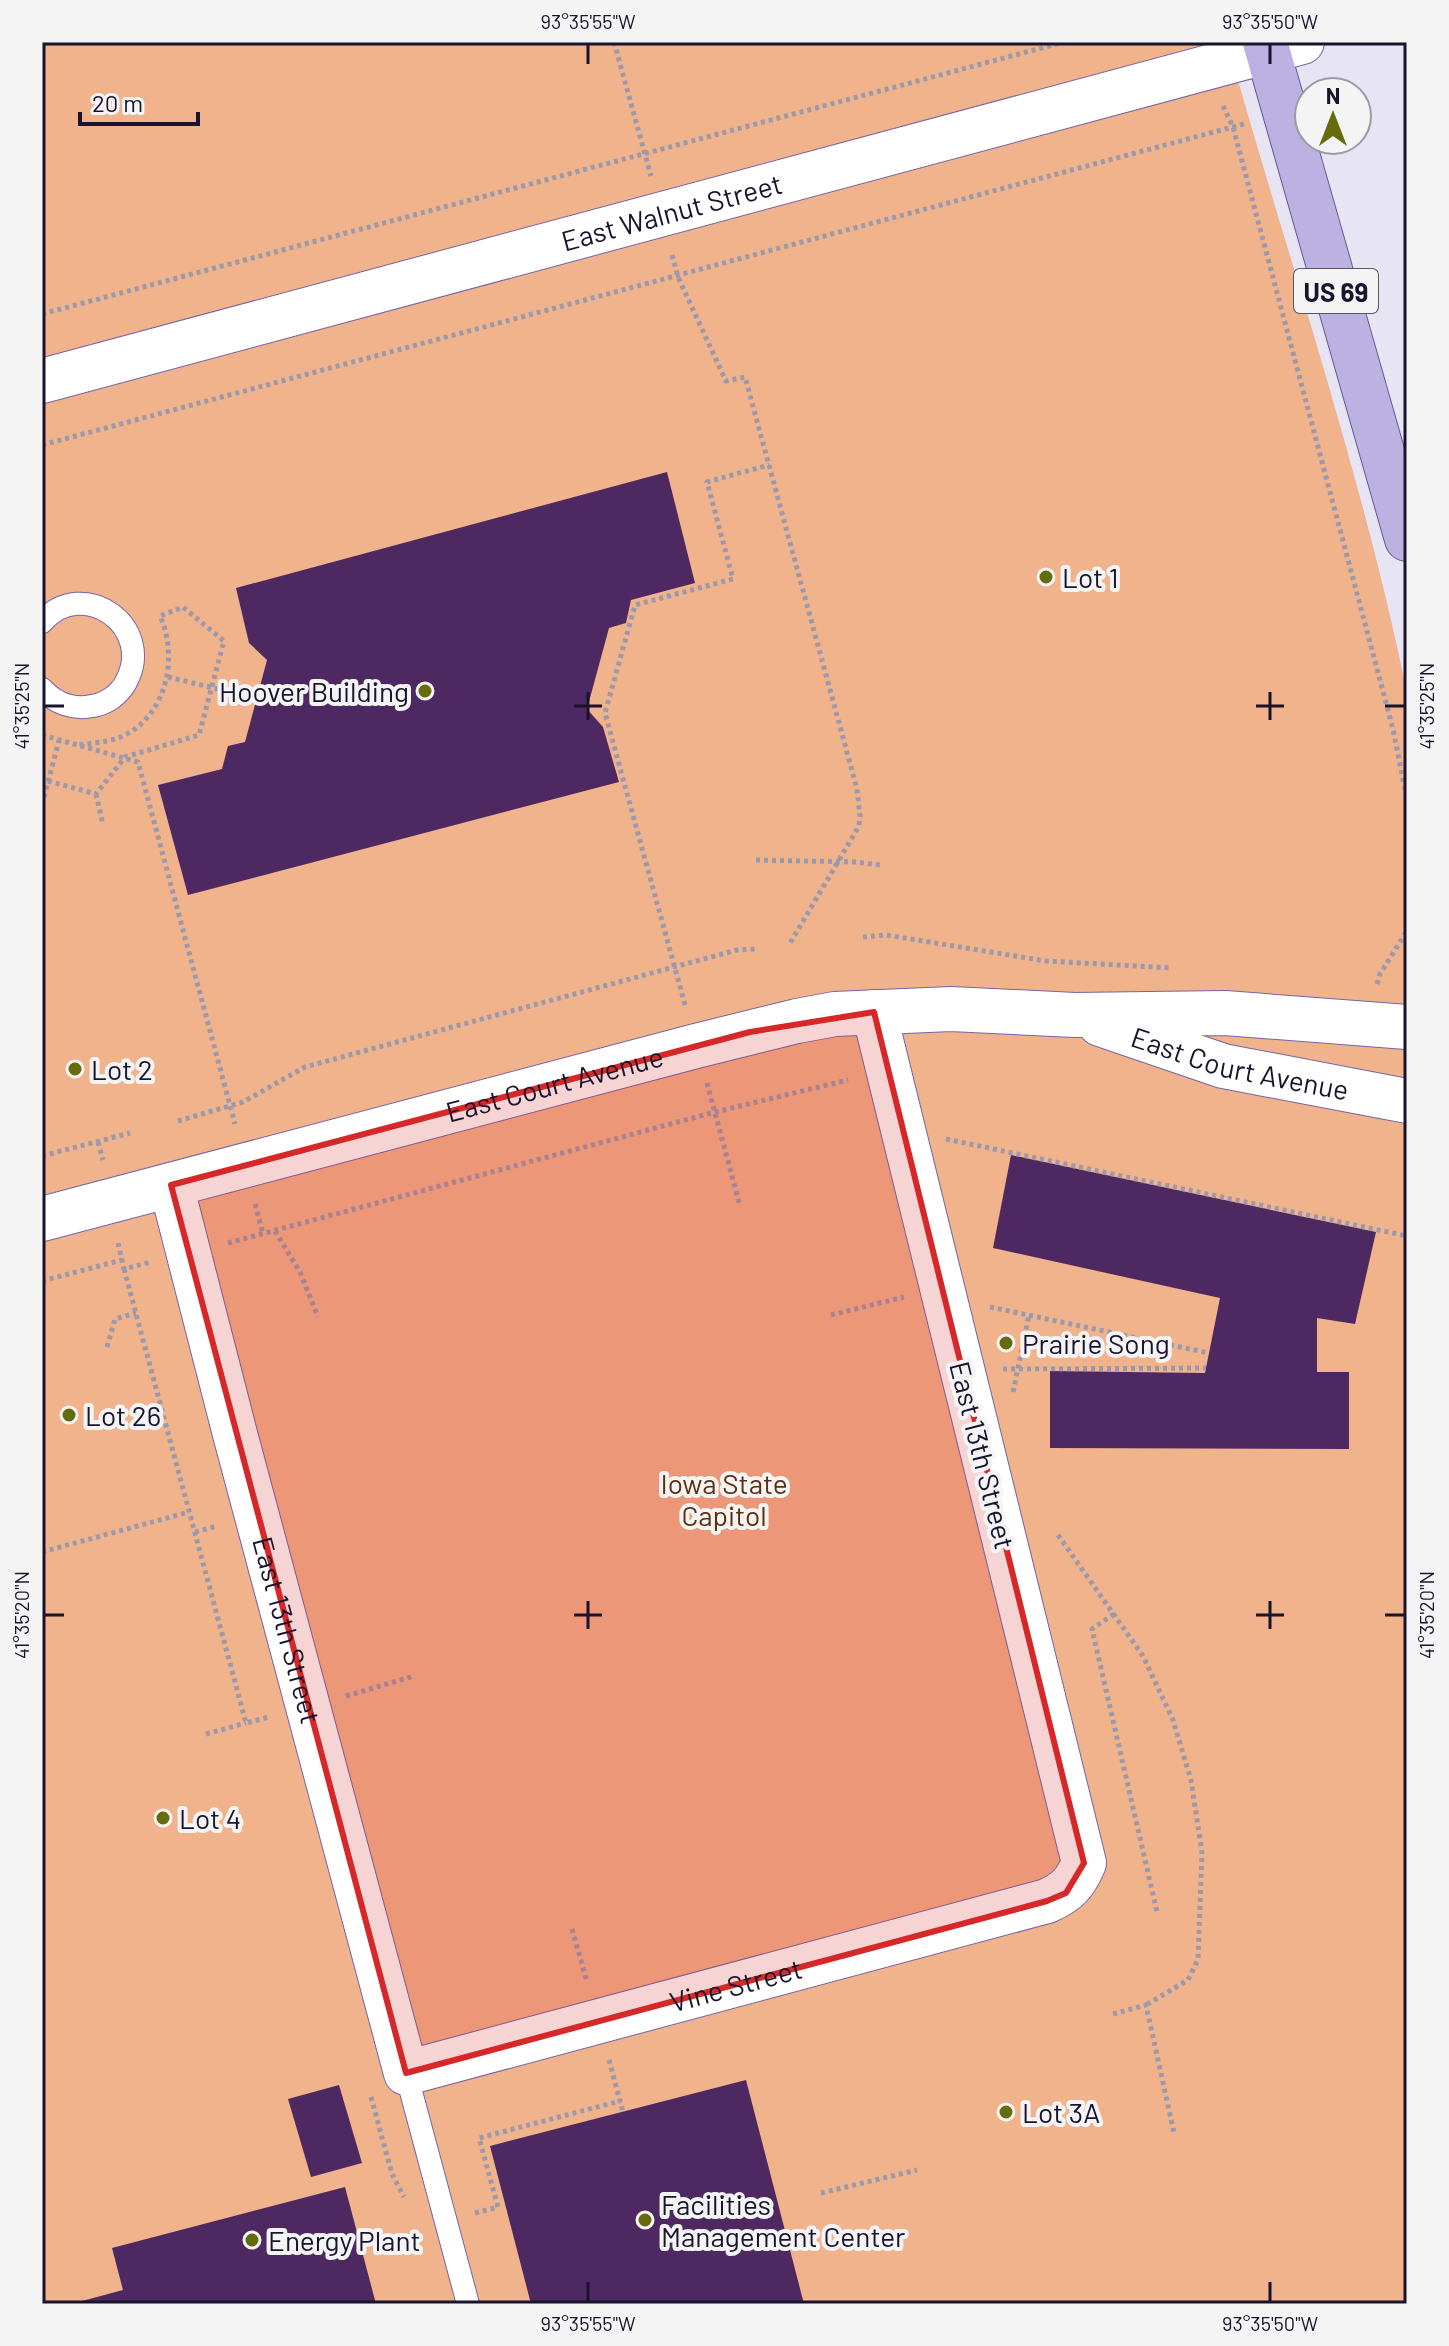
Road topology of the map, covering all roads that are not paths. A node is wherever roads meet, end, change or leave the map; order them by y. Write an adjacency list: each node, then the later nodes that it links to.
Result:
1 (1278, 45): 2 (street, East Walnut Street); 3 (main road, US 69)
2 (42, 381)
3 (1403, 511)
4 (42, 622): 5 (lane)
5 (42, 689)
6 (874, 1012): 7 (street, East Court Avenue); 10 (street, East Court Avenue); 12 (street, East 13th Street)
7 (1075, 1015): 8 (street, East Court Avenue); 9 (street, East Court Avenue)
8 (1407, 1027)
9 (1407, 1101)
10 (171, 1185): 11 (street, East Court Avenue); 13 (street, East 13th Street)
11 (42, 1219)
12 (1066, 1893): 13 (street, Vine Street)
13 (406, 2073): 14 (lane)
14 (468, 2304)

